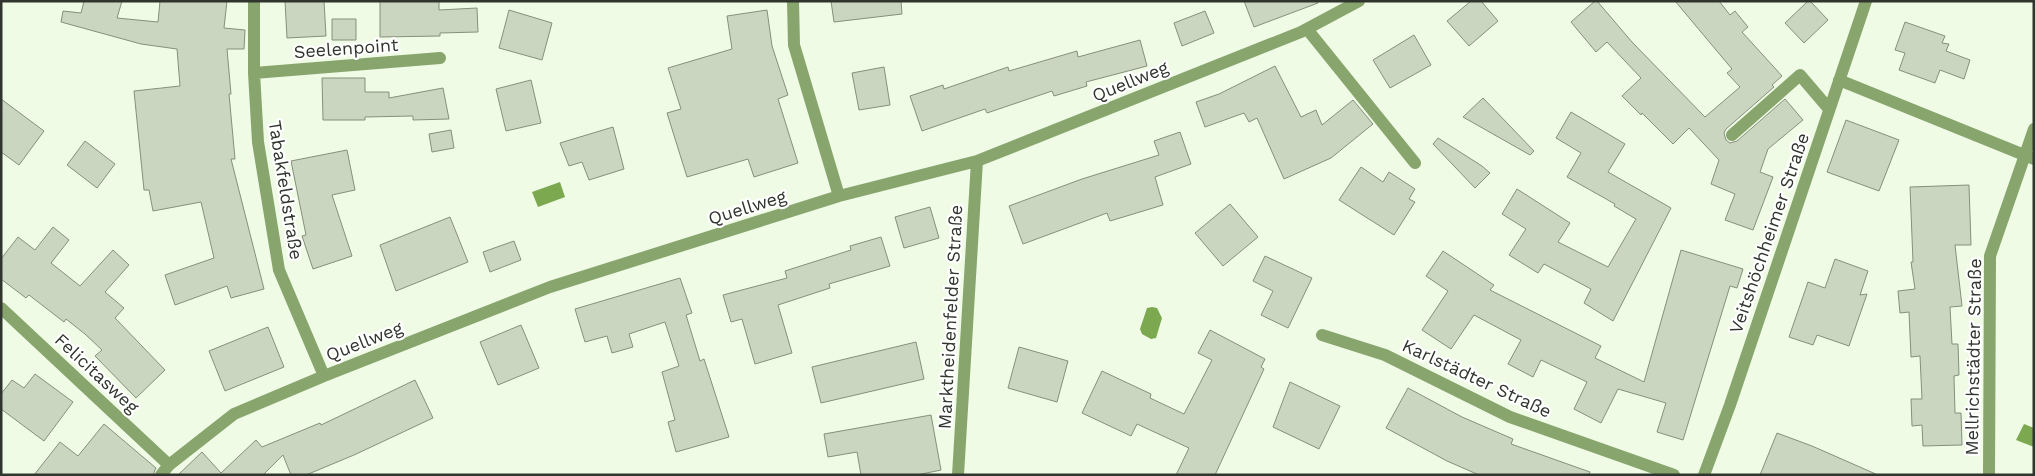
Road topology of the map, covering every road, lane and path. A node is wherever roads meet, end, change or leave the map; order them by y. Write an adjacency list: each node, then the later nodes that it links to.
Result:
1 (254, 1): 7 (street, Tabakfeldstraße)
2 (793, 1): 15 (street)
3 (1359, 1): 5 (street, Quellweg)
4 (1866, 1): 8 (street, Veitshöchheimer Straße)
5 (1307, 29): 13 (street, Quellweg); 14 (street)
6 (440, 58): 7 (street, Seelenpoint)
7 (254, 73): 18 (street, Tabakfeldstraße)
8 (1839, 80): 9 (street, Veitshöchheimer Straße); 12 (street)
9 (1829, 109): 11 (street); 22 (street, Veitshöchheimer Straße)
10 (2034, 129): 12 (street, Mellrichstädter Straße)
11 (1732, 135)
12 (2029, 157): 23 (street, Mellrichstädter Straße)
13 (976, 161): 15 (street, Quellweg); 20 (street, Marktheidenfelder Straße)
14 (1415, 163)
15 (840, 196): 18 (street, Quellweg)
16 (1, 308): 19 (street, Felicitasweg)
17 (1322, 335): 21 (street, Karlstädter Straße)
18 (324, 376): 19 (street, Quellweg)
19 (165, 470)
20 (958, 475)
21 (1674, 475)
22 (1704, 475)
23 (1989, 475)

